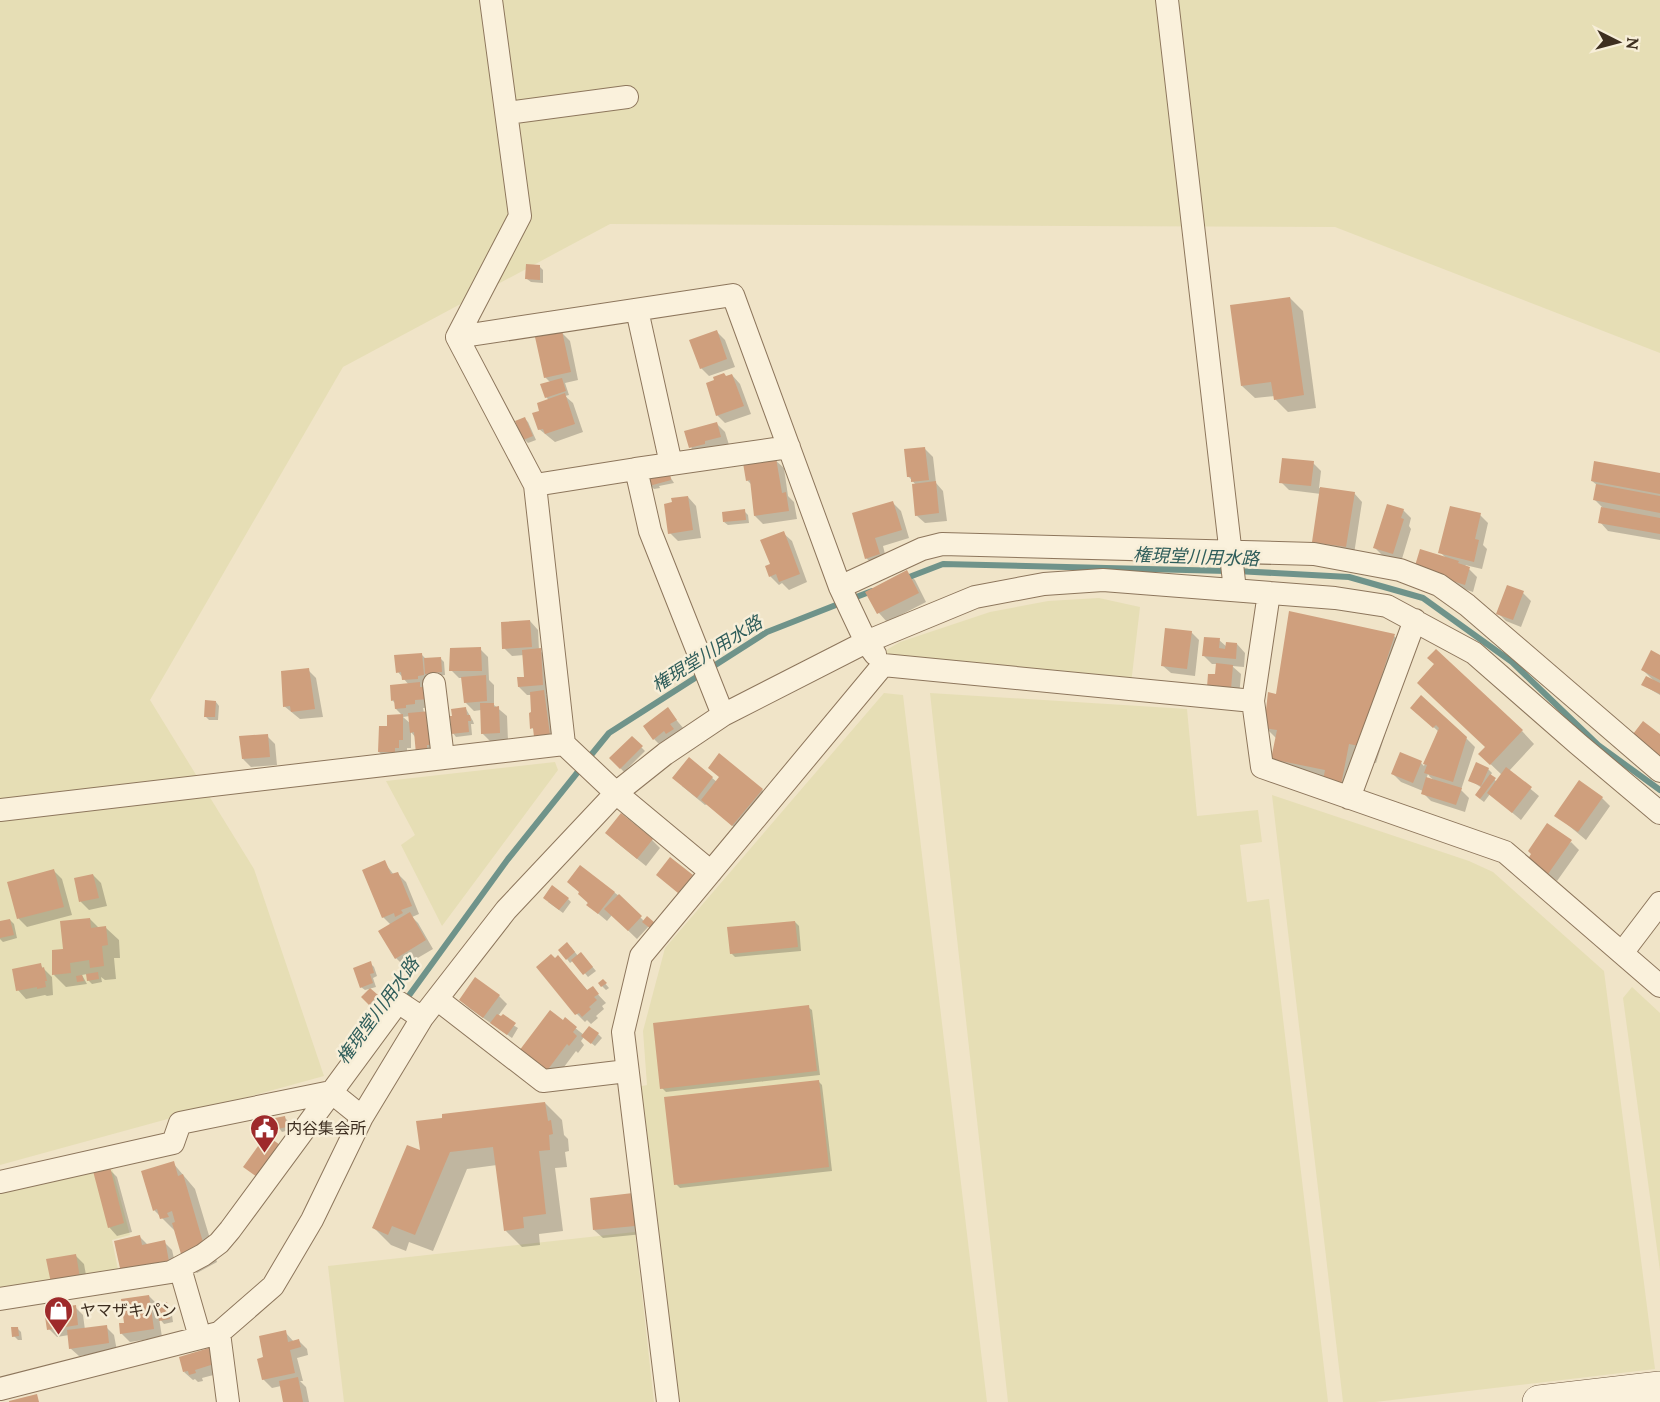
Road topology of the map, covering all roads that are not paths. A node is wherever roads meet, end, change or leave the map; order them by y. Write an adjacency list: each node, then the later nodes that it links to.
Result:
1 (491, 0): 4 (street)
2 (1167, 0): 11 (street)
3 (627, 97): 4 (street)
4 (507, 113): 6 (street)
5 (637, 310): 6 (street); 7 (street); 8 (street)
6 (457, 337): 10 (street)
7 (789, 447): 8 (street); 13 (street)
8 (672, 464): 9 (street)
9 (636, 469): 10 (street); 22 (street)
10 (535, 485): 23 (street)
11 (1231, 552): 12 (street); 13 (street); 14 (street)
12 (1400, 570): 16 (street); 25 (street)
13 (840, 587): 18 (street)
14 (1235, 590): 15 (street); 18 (street)
15 (1269, 593): 16 (street); 21 (street)
16 (1387, 606): 17 (street)
17 (1415, 620): 27 (street); 29 (street)
18 (866, 642): 19 (street); 22 (street)
19 (883, 666): 21 (street); 30 (street)
20 (434, 684): 24 (street)
21 (1253, 701): 27 (street)
22 (723, 715): 26 (street)
23 (564, 744): 24 (street); 26 (street)
24 (443, 758): 28 (street)
25 (1660, 771)
26 (616, 793): 30 (street); 34 (street)
27 (1349, 798): 32 (street)
28 (0, 810)
29 (1660, 813)
30 (711, 872): 36 (street)
31 (1660, 903): 32 (street)
32 (1622, 953): 33 (street)
33 (1660, 986)
34 (437, 999): 35 (street); 36 (street)
35 (422, 1018): 37 (street); 38 (street)
36 (627, 1071): 46 (street)
37 (331, 1092): 38 (street); 39 (street); 40 (street)
38 (362, 1117): 42 (street)
39 (0, 1182)
40 (180, 1268): 41 (street); 42 (street)
41 (0, 1299)
42 (210, 1335): 44 (street); 45 (street)
43 (1660, 1388): 47 (main road)
44 (0, 1389)
45 (228, 1402)
46 (668, 1402)
47 (1539, 1402)

